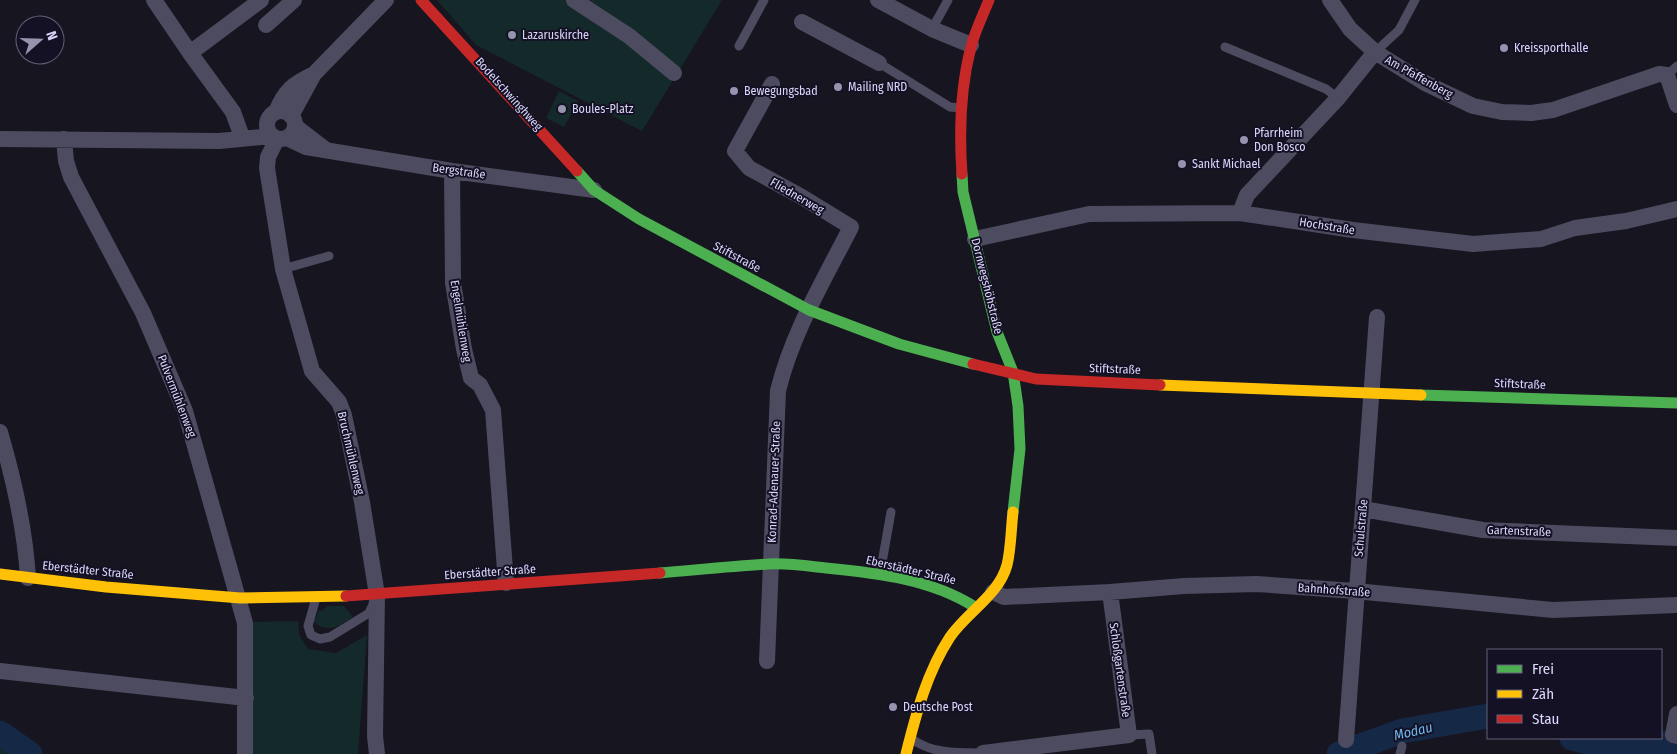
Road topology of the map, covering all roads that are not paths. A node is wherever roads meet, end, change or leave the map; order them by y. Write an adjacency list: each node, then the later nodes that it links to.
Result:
1 (154, 0): 20 (street)
2 (261, 0): 20 (street)
3 (294, 0): 14 (street)
4 (386, 0): 28 (street, Bruchmühlenweg)
5 (421, 0): 33 (street, Bodelschwinghweg)
6 (574, 0): 23 (street)
7 (764, 0): 17 (lane)
8 (878, 0): 15 (street)
9 (948, 0): 15 (lane)
10 (989, 0): 16 (street, Dornwegshöhstraße)
11 (1330, 0): 19 (street)
12 (1415, 0): 19 (lane)
13 (802, 22): 21 (street)
14 (266, 25)
15 (932, 29): 16 (street)
16 (971, 45): 27 (street, Dornwegshöhstraße)
17 (739, 46)
18 (1225, 47): 25 (lane)
19 (1375, 52): 22 (street, Am Pfaffenberg); 25 (street, Am Pfaffenberg)
20 (190, 53): 29 (street)
21 (880, 63): 27 (lane)
22 (1672, 71): 26 (street)
23 (674, 73)
24 (772, 84): 39 (street, Fliednerweg)
25 (1338, 98): 35 (street, Am Pfaffenberg)
26 (1677, 105)
27 (961, 108): 36 (street, Dornwegshöhstraße)
28 (281, 128): 29 (street); 32 (street, Bergstraße); 38 (street, Bruchmühlenweg)
29 (242, 137): 31 (street)
30 (0, 139): 31 (street)
31 (64, 139): 58 (street, Pulvermühlenweg)
32 (452, 171): 33 (street, Bergstraße); 52 (street, Engelmühlenweg)
33 (594, 190): 39 (street, Stiftstraße)
34 (1677, 209): 35 (street, Hochstraße)
35 (1240, 213): 36 (street, Hochstraße)
36 (975, 239): 41 (street, Dornwegshöhstraße)
37 (329, 256): 38 (lane)
38 (283, 269): 56 (street, Bruchmühlenweg)
39 (809, 310): 41 (street, Stiftstraße); 48 (street, Konrad-Adenauer-Straße)
40 (1377, 316): 42 (street, Schulstraße)
41 (1013, 372): 42 (street, Stiftstraße); 54 (street, Dornwegshöhstraße)
42 (1371, 394): 43 (street, Stiftstraße); 45 (street, Schulstraße)
43 (1677, 403)
44 (0, 432): 51 (street)
45 (1362, 509): 47 (street, Gartenstraße); 53 (street, Schulstraße)
46 (891, 512): 50 (lane)
47 (1677, 538)
48 (771, 564): 50 (street, Eberstädter Straße); 52 (street, Eberstädter Straße); 61 (street, Konrad-Adenauer-Straße)
49 (0, 574): 51 (street, Eberstädter Straße)
50 (880, 574): 60 (street, Eberstädter Straße)
51 (28, 578): 58 (street, Eberstädter Straße)
52 (506, 583): 56 (street, Eberstädter Straße)
53 (1355, 591): 55 (street, Bahnhofstraße); 59 (street, Bahnhofstraße); 68 (street, Schulstraße)
54 (993, 592): 55 (street, Bahnhofstraße); 60 (street, Dornwegshöhstraße)
55 (1110, 592): 65 (street, Schloßgartenstraße)
56 (377, 595): 57 (street, Eberstädter Straße); 57 (lane); 71 (street, Bruchmühlenweg)
57 (317, 596): 58 (street, Eberstädter Straße)
58 (240, 598): 63 (street, Pulvermühlenweg)
59 (1677, 606)
60 (975, 607): 67 (street, Dornwegshöhstraße)
61 (767, 661)
62 (0, 671): 63 (street)
63 (246, 698): 70 (street, Pulvermühlenweg)
64 (1677, 714): 66 (street)
65 (1129, 735): 69 (street, Schloßgartenstraße); 73 (lane)
66 (1677, 736)
67 (910, 738): 69 (lane, Schloßgartenstraße); 72 (street, Dornwegshöhstraße)
68 (1346, 740)
69 (983, 753)
70 (245, 754)
71 (377, 754)
72 (906, 754)
73 (1152, 754)

